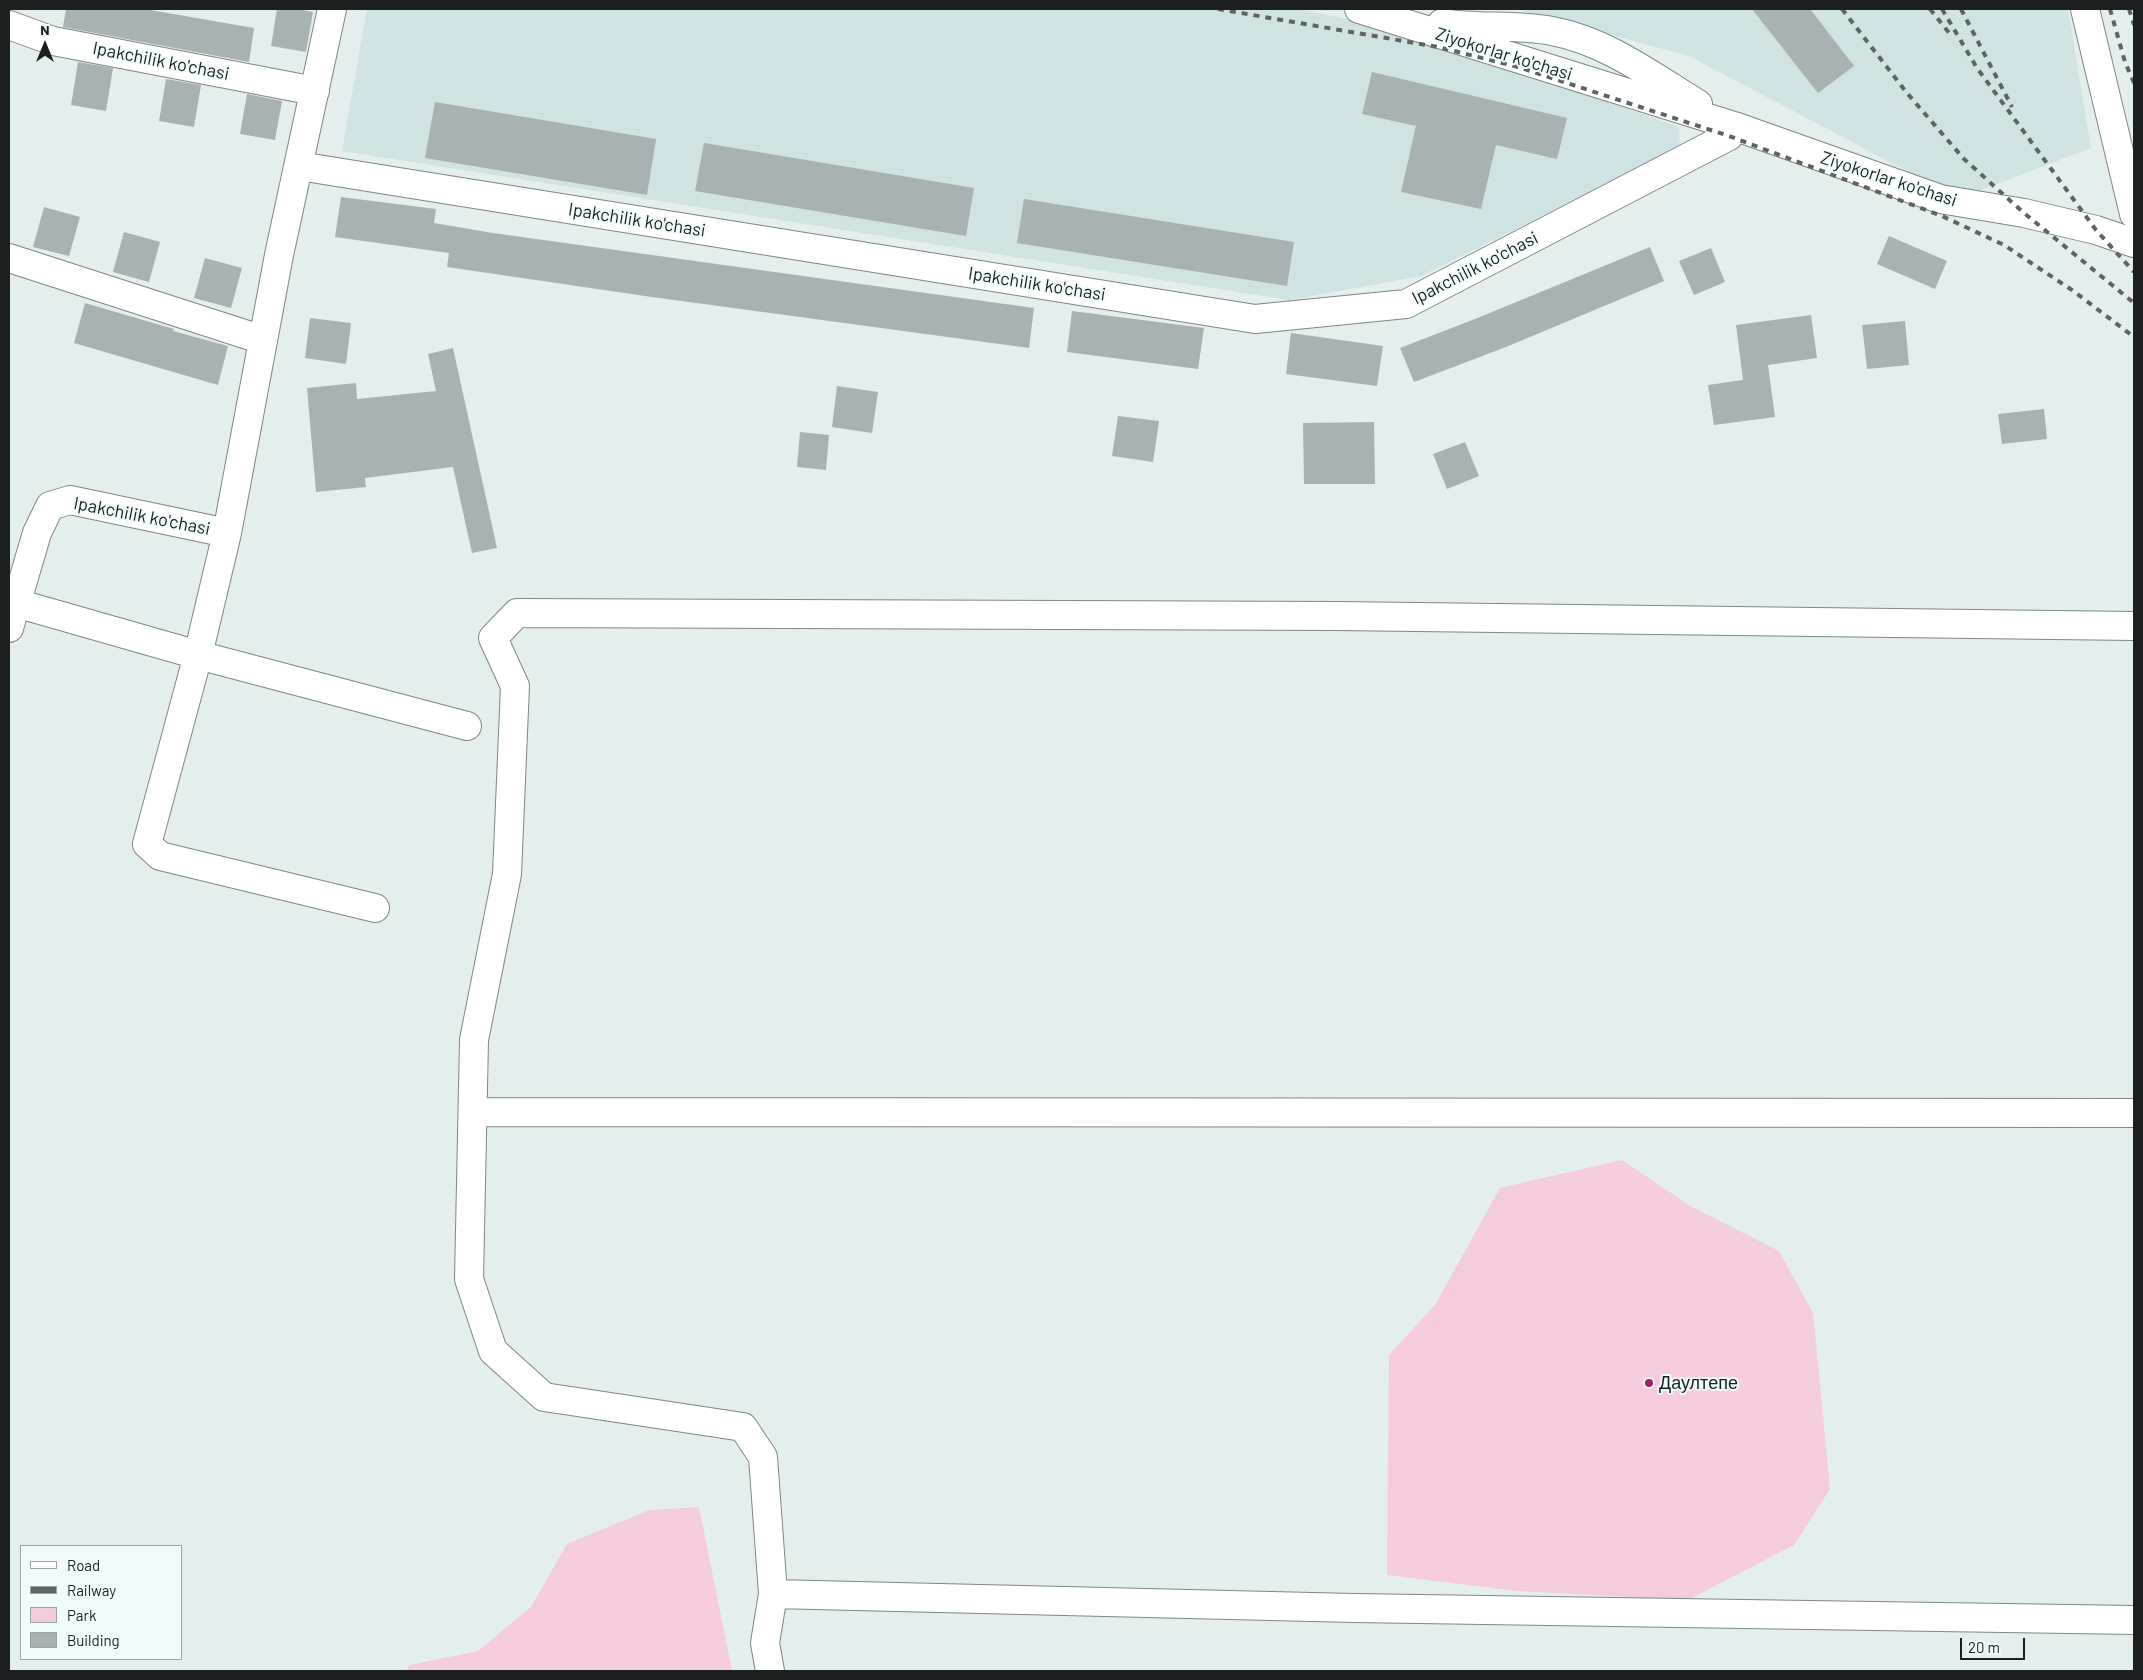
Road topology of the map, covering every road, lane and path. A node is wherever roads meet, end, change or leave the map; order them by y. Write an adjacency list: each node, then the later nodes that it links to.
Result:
1 (332, 9): 4 (street, Ipakchilik ko'chasi)
2 (2085, 9): 7 (street)
3 (9, 25): 4 (street, Ipakchilik ko'chasi)
4 (314, 91): 6 (street, Ipakchilik ko'chasi)
5 (1734, 126): 5 (street, Ziyokorlar ko'chasi); 6 (street, Ipakchilik ko'chasi); 8 (street, Ziyokorlar ko'chasi)
6 (298, 166): 10 (street, Ipakchilik ko'chasi)
7 (2134, 214)
8 (2134, 243)
9 (9, 258): 10 (street)
10 (263, 340): 11 (street, Ipakchilik ko'chasi)
11 (227, 532): 12 (street, Ipakchilik ko'chasi); 14 (street)
12 (12, 616): 14 (street)
13 (2134, 626): 17 (street)
14 (198, 655): 15 (street); 16 (street)
15 (466, 726)
16 (375, 908)
17 (472, 1112): 18 (street); 19 (street)
18 (2134, 1113)
19 (773, 1594): 20 (street); 21 (street)
20 (2134, 1620)
21 (770, 1671)

